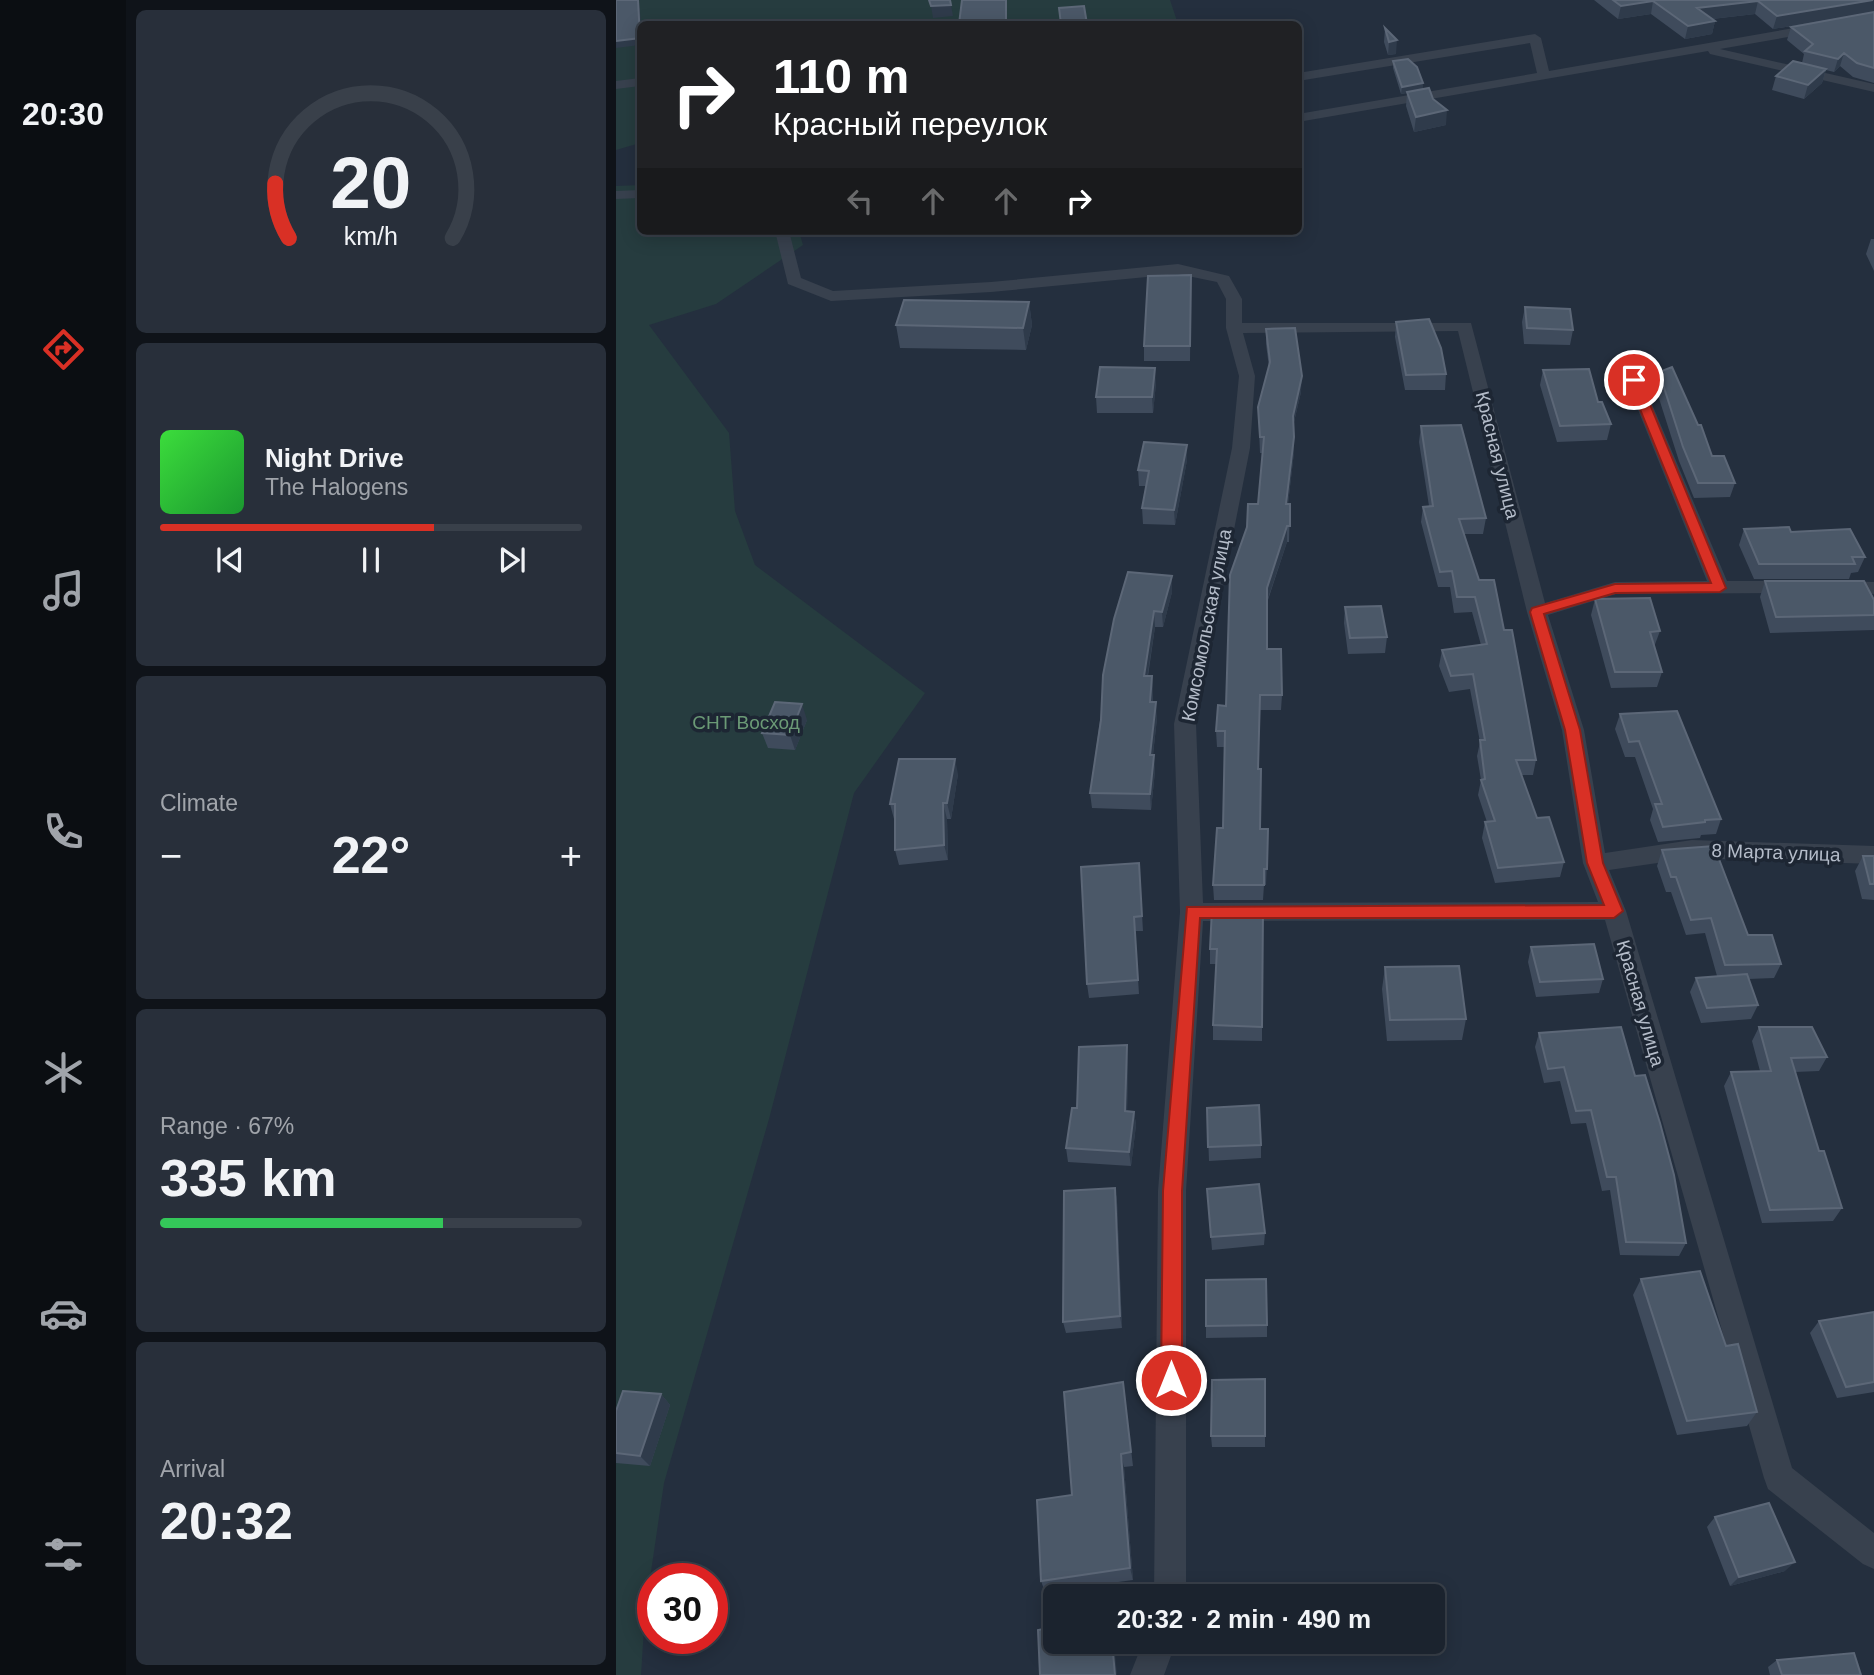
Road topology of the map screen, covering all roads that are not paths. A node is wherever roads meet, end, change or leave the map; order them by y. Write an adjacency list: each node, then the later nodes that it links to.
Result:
1 (1874, 18): 2 (street)
2 (1704, 48): 4 (street); 7 (street)
3 (1302, 76): 4 (street)
4 (1544, 76): 8 (street)
5 (637, 82): 6 (street)
6 (616, 85)
7 (1874, 88)
8 (1302, 117)
9 (637, 194): 10 (street)
10 (616, 195)
11 (784, 235): 12 (street, Комсомольская улица)
12 (1234, 328): 16 (street, Красная улица); 20 (street, Комсомольская улица)
13 (1634, 380): 14 (street)
14 (1720, 588): 15 (street); 16 (street)
15 (1874, 588)
16 (1537, 612): 18 (street, Красная улица)
17 (1874, 855): 18 (street, 8 Марта улица)
18 (1595, 863): 19 (street, Красная улица)
19 (1614, 911): 20 (street); 21 (street, Красная улица)
20 (1192, 912): 22 (street, Комсомольская улица)
21 (1874, 1553)
22 (1170, 1584)
23 (1155, 1654): 24 (street)
24 (1147, 1675)

